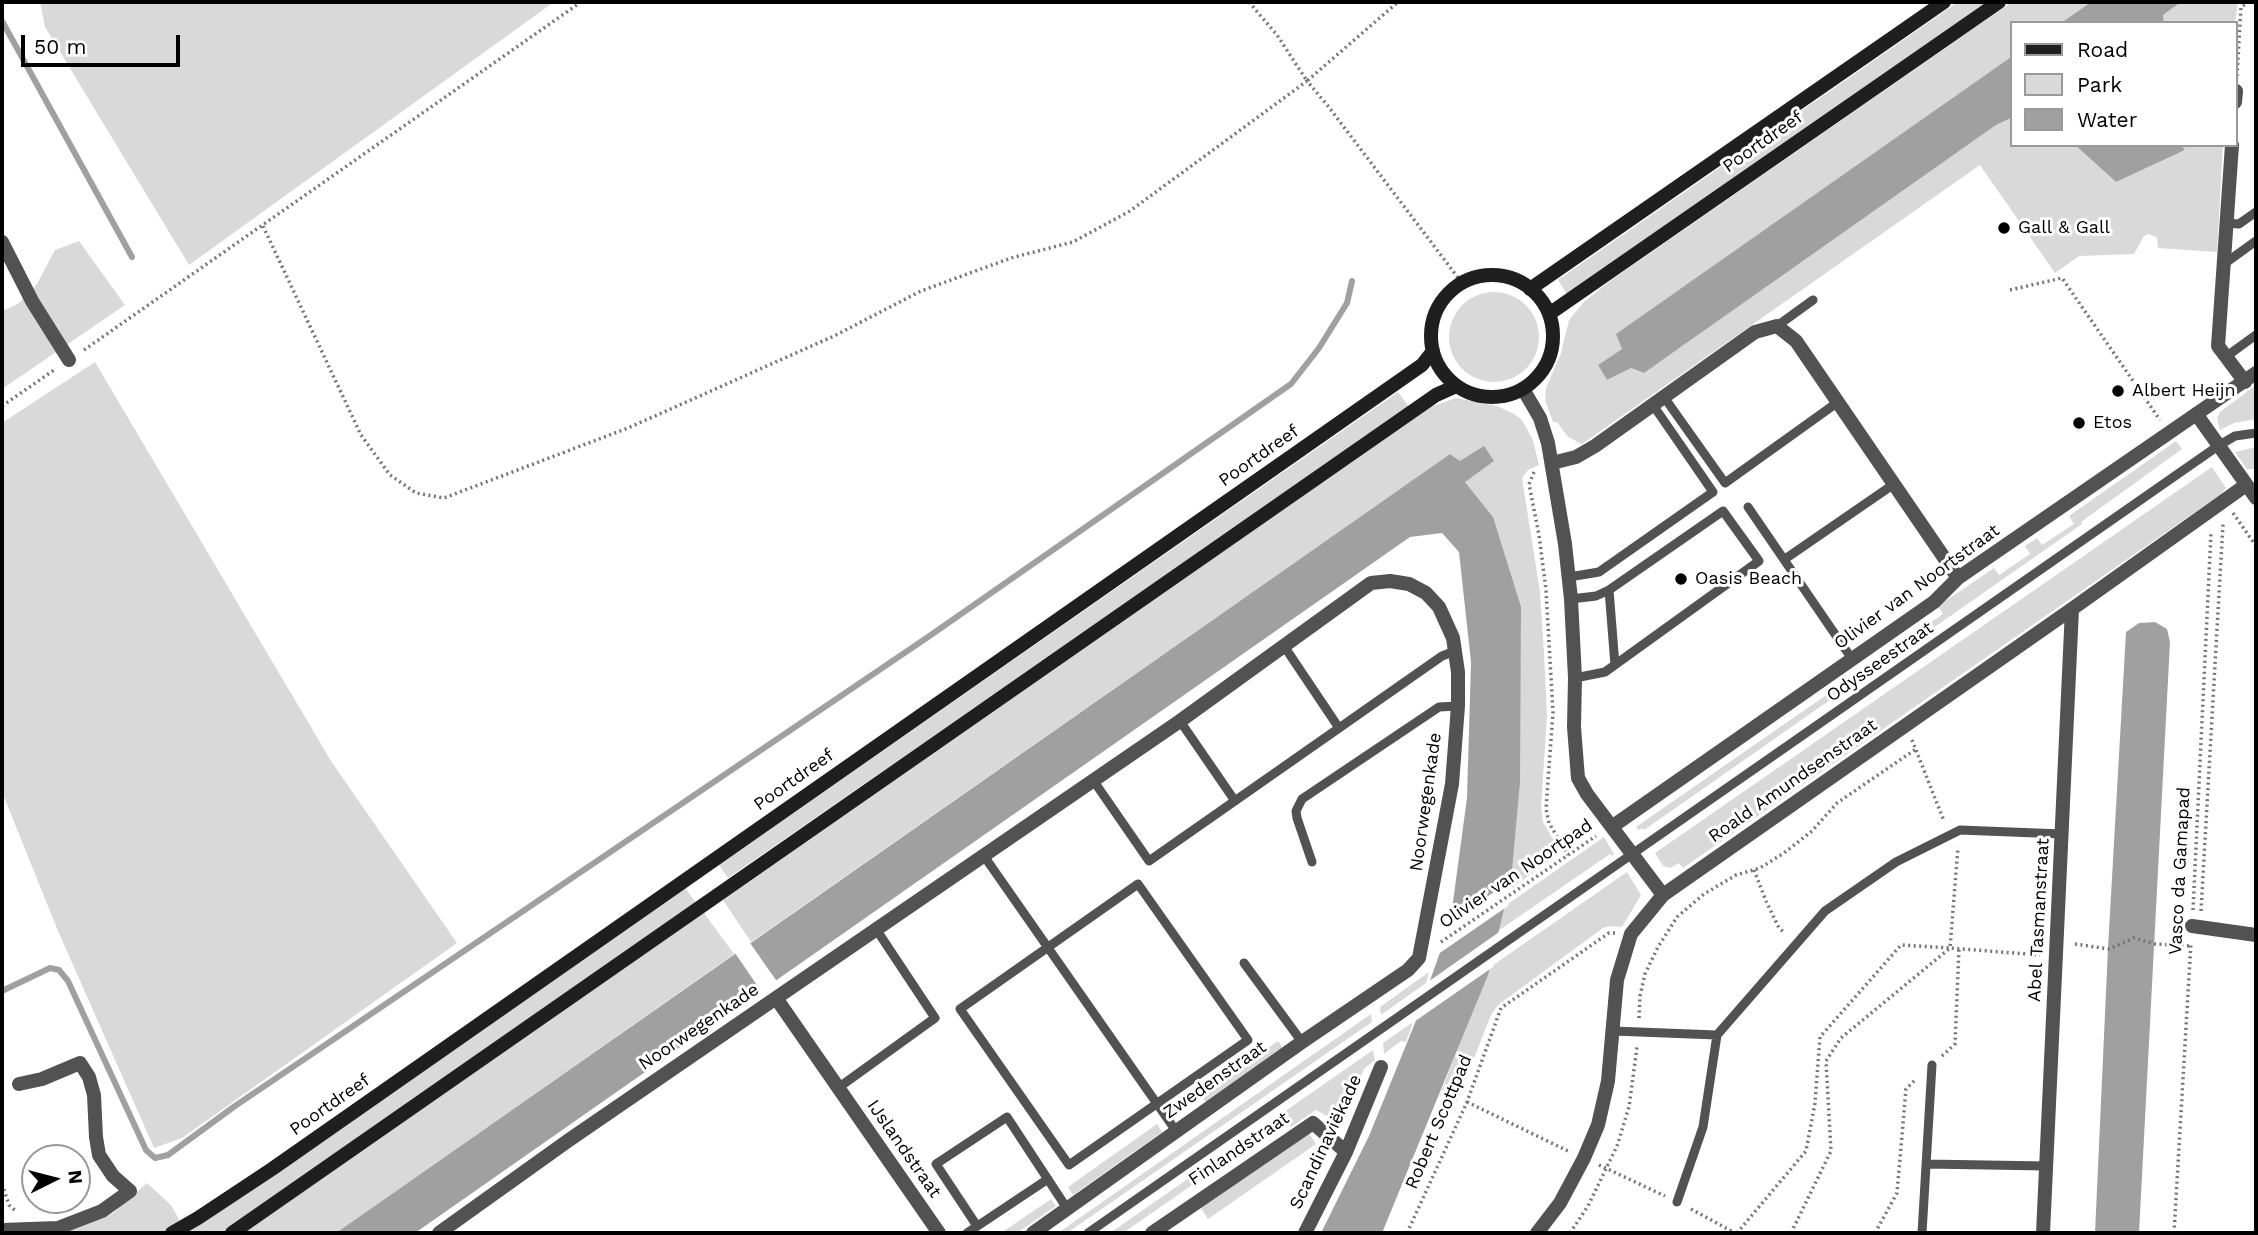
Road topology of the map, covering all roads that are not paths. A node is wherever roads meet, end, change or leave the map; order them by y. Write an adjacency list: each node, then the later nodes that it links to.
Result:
1 (1944, 2): 9 (main road, Poortdreef)
2 (1999, 2): 11 (main road, Poortdreef)
3 (2232, 147): 5 (street, Olivier van Noortstraat)
4 (2256, 212): 5 (lane)
5 (2225, 223): 8 (street, Olivier van Noortstraat)
6 (2256, 241): 8 (lane)
7 (2, 242): 16 (street)
8 (2224, 264): 15 (street, Olivier van Noortstraat)
9 (1530, 289): 11 (main road); 14 (main road)
10 (1813, 300): 12 (lane)
11 (1549, 314): 19 (main road)
12 (1777, 326): 20 (street); 21 (street)
13 (2256, 335): 15 (lane)
14 (1433, 351): 18 (main road); 76 (main road, Poortdreef)
15 (2227, 356): 17 (street, Olivier van Noortstraat)
16 (69, 360)
17 (2250, 377): 22 (street, Olivier van Noortstraat)
18 (1456, 386): 19 (main road); 77 (main road)
19 (1523, 389): 25 (street)
20 (1658, 401): 21 (lane); 25 (street); 31 (lane)
21 (1838, 402): 26 (street)
22 (2197, 415): 24 (street); 32 (street, Olivier van Noortstraat)
23 (2256, 433): 24 (lane, Odysseestraat)
24 (2218, 446): 27 (street); 48 (lane, Odysseestraat)
25 (1552, 463): 31 (street)
26 (1894, 484): 30 (lane); 32 (street)
27 (2246, 485): 28 (street); 35 (street, Roald Amundsenstraat)
28 (2256, 498)
29 (1748, 507): 30 (lane)
30 (1785, 559): 38 (lane)
31 (1569, 578): 34 (street)
32 (1958, 578): 38 (street, Olivier van Noortstraat)
33 (1609, 590): 34 (lane); 39 (lane); 39 (lane)
34 (1571, 599): 40 (street)
35 (2072, 609): 47 (street, Abel Tasmanstraat); 51 (street, Roald Amundsenstraat)
36 (1284, 646): 37 (street, Noorwegenkade); 42 (street, Noorwegenkade); 43 (lane)
37 (1455, 651): 41 (street, Noorwegenkade); 43 (lane)
38 (1852, 659): 46 (street, Olivier van Noortstraat)
39 (1615, 665): 40 (lane)
40 (1575, 678): 46 (street)
41 (1458, 706): 50 (lane); 56 (street, Noorwegenkade)
42 (1180, 721): 44 (street, Noorwegenkade); 45 (lane)
43 (1339, 728): 45 (lane)
44 (1093, 780): 45 (lane); 49 (street, Noorwegenkade)
45 (1235, 801)
46 (1612, 826): 48 (street)
47 (2062, 834): 60 (lane); 70 (street, Abel Tasmanstraat)
48 (1633, 853): 51 (street); 82 (lane, Odysseestraat)
49 (984, 856): 53 (street, Noorwegenkade); 55 (lane)
50 (1312, 862)
51 (1662, 895): 59 (street, Roald Amundsenstraat)
52 (2196, 927): 54 (street)
53 (876, 929): 58 (street, Noorwegenkade); 65 (lane)
54 (2256, 934)
55 (1048, 947): 66 (lane); 66 (lane); 66 (lane)
56 (1419, 958): 61 (street, Zwedenstraat)
57 (1244, 962): 61 (lane)
58 (776, 999): 65 (street, IJslandstraat); 78 (street, Noorwegenkade)
59 (1613, 1031): 60 (lane); 85 (street, Roald Amundsenstraat)
60 (1717, 1035): 72 (lane)
61 (1302, 1042): 67 (street, Zwedenstraat)
62 (1932, 1065): 69 (lane)
63 (1381, 1068): 68 (street, Scandinaviëkade)
64 (19, 1084): 75 (street)
65 (838, 1088): 79 (street, IJslandstraat)
66 (1157, 1104): 67 (lane)
67 (1176, 1131): 73 (street, Zwedenstraat)
68 (1346, 1152): 83 (street, Finlandstraat); 84 (street, Scandinaviëkade)
69 (1927, 1164): 70 (lane); 86 (lane)
70 (2046, 1166): 87 (street, Abel Tasmanstraat)
71 (1048, 1179): 73 (lane, IJslandstraat); 74 (lane); 74 (lane, IJslandstraat)
72 (1677, 1202)
73 (1068, 1210): 81 (street, Zwedenstraat)
74 (977, 1226): 80 (lane)
75 (2, 1230)
76 (172, 1233)
77 (232, 1233)
78 (439, 1233)
79 (939, 1233)
80 (967, 1233)
81 (1033, 1233)
82 (1088, 1233)
83 (1152, 1233)
84 (1305, 1233)
85 (1537, 1233)
86 (1922, 1233)
87 (2043, 1233)

